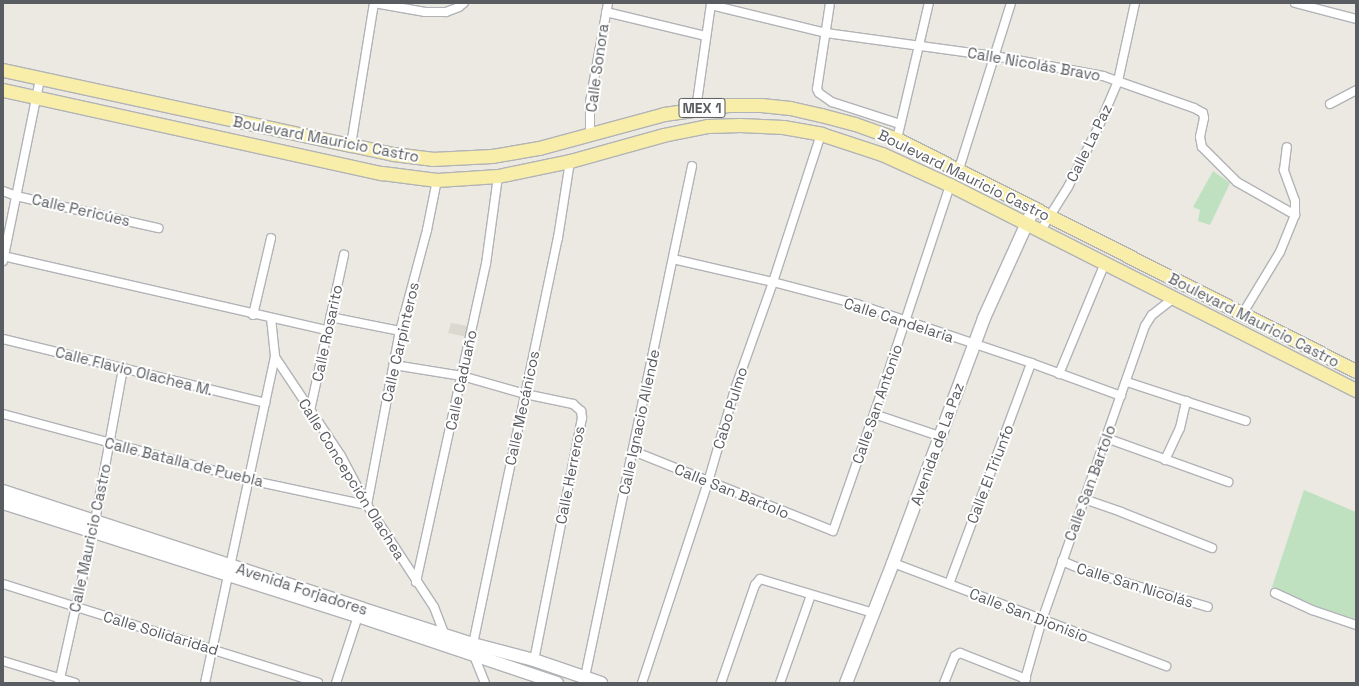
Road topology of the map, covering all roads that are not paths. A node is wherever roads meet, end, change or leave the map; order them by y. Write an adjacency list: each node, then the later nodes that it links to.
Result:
1 (374, 3): 2 (street); 29 (street)
2 (464, 3)
3 (608, 3): 10 (street, Calle Sonora)
4 (830, 3): 12 (street)
5 (929, 3): 14 (street)
6 (1011, 3): 15 (street)
7 (1135, 3): 18 (street, Calle La Paz)
8 (1295, 3): 11 (street)
9 (711, 4): 12 (street, Calle Nicolás Bravo); 13 (street)
10 (606, 12): 13 (street); 25 (street, Calle Sonora)
11 (1356, 20)
12 (826, 33): 14 (street, Calle Nicolás Bravo); 24 (street)
13 (706, 36): 23 (street)
14 (920, 44): 15 (street, Calle Nicolás Bravo); 24 (street)
15 (995, 56): 18 (street, Calle Nicolás Bravo); 34 (street)
16 (3, 70): 17 (main road, Boulevard Mauricio Castro / MEX 1)
17 (40, 79): 21 (street); 27 (main road, Boulevard Mauricio Castro / MEX 1)
18 (1118, 81): 41 (street, Calle La Paz); 42 (street, Calle Nicolás Bravo)
19 (3, 90): 21 (main road, Boulevard Mauricio Castro / MEX 1)
20 (1356, 90): 22 (street)
21 (36, 98): 31 (main road, Boulevard Mauricio Castro / MEX 1); 39 (street)
22 (1330, 104)
23 (696, 109): 25 (main road, Boulevard Mauricio Castro / MEX 1); 28 (main road, Boulevard Mauricio Castro / MEX 1)
24 (900, 124): 28 (street)
25 (590, 134): 29 (main road, Boulevard Mauricio Castro / MEX 1)
26 (821, 134): 32 (main road, Boulevard Mauricio Castro / MEX 1); 37 (main road, Boulevard Mauricio Castro / MEX 1); 51 (street, Cabo Pulmo)
27 (317, 138): 29 (main road, Boulevard Mauricio Castro / MEX 1); 31 (main road)
28 (897, 139): 34 (main road, Boulevard Mauricio Castro / MEX 1)
29 (351, 146)
30 (1287, 147): 42 (street)
31 (279, 150): 36 (main road, Boulevard Mauricio Castro / MEX 1)
32 (570, 161): 35 (main road, Boulevard Mauricio Castro / MEX 1); 71 (street, Calle Mecánicos)
33 (692, 166): 49 (street, Calle Ignacio Allende)
34 (959, 169): 40 (main road, Boulevard Mauricio Castro / MEX 1)
35 (498, 176): 36 (main road, Boulevard Mauricio Castro / MEX 1); 68 (street, Calle Caduaño)
36 (437, 180): 59 (street, Calle Carpinteros)
37 (950, 185): 43 (main road, Boulevard Mauricio Castro / MEX 1); 57 (street, Calle San Antonio)
38 (3, 191): 39 (street, Calle Pericúes)
39 (16, 196): 44 (street, Calle Pericúes); 48 (street)
40 (1034, 208): 41 (main road, Boulevard Mauricio Castro / MEX 1); 43 (main road, Avenida de La Paz)
41 (1049, 215): 45 (street, Calle La Paz); 53 (main road, Boulevard Mauricio Castro / MEX 1)
42 (1295, 215): 53 (street)
43 (1027, 223): 45 (main road, Boulevard Mauricio Castro / MEX 1); 61 (main road, Avenida de La Paz)
44 (158, 228)
45 (1041, 230): 50 (main road, Boulevard Mauricio Castro / MEX 1)
46 (271, 238): 54 (street)
47 (344, 255): 55 (street, Calle Rosarito)
48 (3, 258): 54 (street)
49 (673, 259): 51 (street, Calle Candelaria); 82 (street, Calle Ignacio Allende)
50 (1105, 263): 52 (main road, Boulevard Mauricio Castro / MEX 1); 67 (street)
51 (773, 282): 57 (street, Calle Candelaria); 85 (street, Cabo Pulmo)
52 (1174, 298): 69 (street, Calle San Bartolo); 70 (main road, Boulevard Mauricio Castro / MEX 1)
53 (1243, 313): 66 (main road, Boulevard Mauricio Castro / MEX 1)
54 (253, 315): 56 (street)
55 (330, 317): 58 (street, Calle Rosarito); 59 (street)
56 (271, 318): 58 (street); 62 (street, Calle Concepción Olachea)
57 (906, 320): 61 (street, Calle Candelaria); 77 (street, Calle San Antonio)
58 (327, 330): 75 (street, Calle Rosarito)
59 (400, 331): 64 (street, Calle Carpinteros)
60 (3, 339): 65 (street, Calle Flavio Olachea M.)
61 (973, 344): 63 (street, Calle Candelaria); 79 (main road, Avenida de La Paz)
62 (275, 357): 74 (street); 75 (street, Calle Concepción Olachea)
63 (1031, 363): 67 (street, Calle Candelaria); 99 (street, Calle El Triunfo)
64 (394, 364): 68 (street, Calle Herreros); 90 (street, Calle Carpinteros)
65 (123, 368): 74 (street, Calle Flavio Olachea M.); 81 (street, Calle Mauricio Castro)
66 (1356, 371)
67 (1059, 374): 72 (street, Calle Candelaria)
68 (462, 376): 71 (street, Calle Herreros); 97 (street, Calle Caduaño)
69 (1127, 382): 72 (street, Calle San Bartolo); 73 (street)
70 (1356, 390)
71 (525, 394): 110 (street, Calle Mecánicos); 111 (street, Calle Herreros)
72 (1121, 396): 80 (street, Calle San Bartolo)
73 (1186, 401): 78 (street); 83 (street)
74 (265, 403): 84 (street)
75 (310, 411): 90 (street, Calle Concepción Olachea)
76 (3, 414): 81 (street, Calle Batalla de Puebla)
77 (874, 414): 79 (street); 92 (street, Calle San Antonio)
78 (1246, 420)
79 (939, 436): 95 (main road, Avenida de La Paz)
80 (1106, 438): 83 (street); 88 (street, Calle San Bartolo)
81 (110, 443): 84 (street, Calle Batalla de Puebla); 91 (street, Calle Mauricio Castro)
82 (633, 451): 85 (street, Calle San Bartolo); 114 (street, Calle Ignacio Allende)
83 (1165, 460): 86 (street)
84 (249, 480): 90 (street, Calle Batalla de Puebla); 96 (street)
85 (708, 482): 92 (street, Calle San Bartolo); 124 (street, Cabo Pulmo)
86 (1228, 482)
87 (3, 491): 91 (main road, Avenida Forjadores)
88 (1084, 500): 93 (street); 94 (street, Calle San Bartolo)
89 (3, 503): 91 (main road, Avenida Forjadores)
90 (367, 504): 97 (street, Calle Concepción Olachea)
91 (93, 526): 96 (main road, Avenida Forjadores); 102 (street, Calle Mauricio Castro)
92 (833, 531)
93 (1212, 548)
94 (1062, 561): 103 (street, Calle San Nicolás); 106 (street, Calle San Bartolo)
95 (893, 563): 99 (street, Calle San Dionisio); 104 (main road, Avenida de La Paz)
96 (229, 570): 105 (main road, Avenida Forjadores); 108 (main road, Avenida Forjadores); 109 (street)
97 (416, 582): 108 (street, Calle Concepción Olachea)
98 (3, 584): 102 (street, Calle Solidaridad)
99 (949, 584): 106 (street, Calle San Dionisio)
100 (1275, 593): 107 (street)
101 (811, 595): 104 (street); 125 (street); 126 (street)
102 (75, 606): 109 (street, Calle Solidaridad); 115 (street, Calle Mauricio Castro)
103 (1208, 607)
104 (873, 613): 127 (main road, Avenida de La Paz)
105 (358, 616): 110 (main road, Avenida Forjadores); 120 (street)
106 (1042, 620): 113 (street, Calle San Dionisio); 116 (street, Calle San Bartolo)
107 (1356, 625)
108 (445, 635): 110 (main road, Avenida Forjadores)
109 (212, 649): 118 (street); 119 (street, Calle Solidaridad)
110 (473, 649): 111 (main road, Avenida Forjadores); 121 (street); 122 (main road, Avenida Forjadores)
111 (534, 660): 114 (main road, Avenida Forjadores)
112 (3, 661): 115 (street)
113 (1166, 666)
114 (585, 677): 123 (main road, Avenida Forjadores)
115 (59, 681): 117 (street)
116 (1025, 681): 128 (street)
117 (75, 683)
118 (205, 683)
119 (318, 683)
120 (336, 683)
121 (484, 683)
122 (557, 683)
123 (601, 683)
124 (642, 683)
125 (721, 683)
126 (780, 683)
127 (846, 683)
128 (944, 683)

